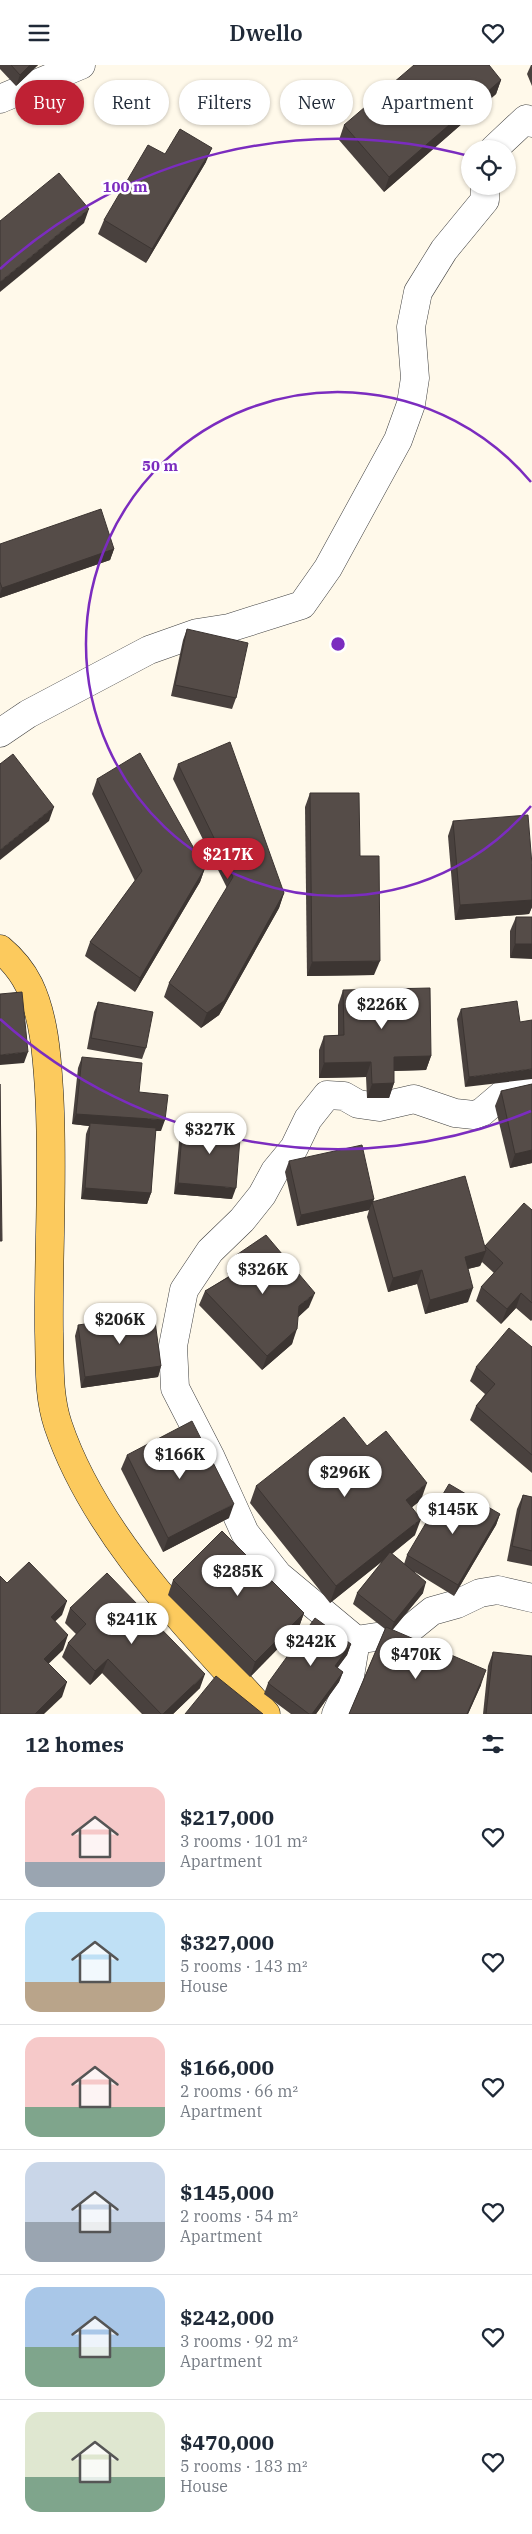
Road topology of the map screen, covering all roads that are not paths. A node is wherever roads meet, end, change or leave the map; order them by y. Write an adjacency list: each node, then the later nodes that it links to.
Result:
1 (81, 65): 2 (street)
2 (0, 99)
3 (532, 123): 4 (street)
4 (504, 140)
5 (484, 195): 6 (street)
6 (0, 733)
7 (0, 949): 11 (main road)
8 (532, 1087): 10 (street)
9 (532, 1598): 10 (street)
10 (356, 1640): 12 (street)
11 (266, 1714)
12 (336, 1714)

